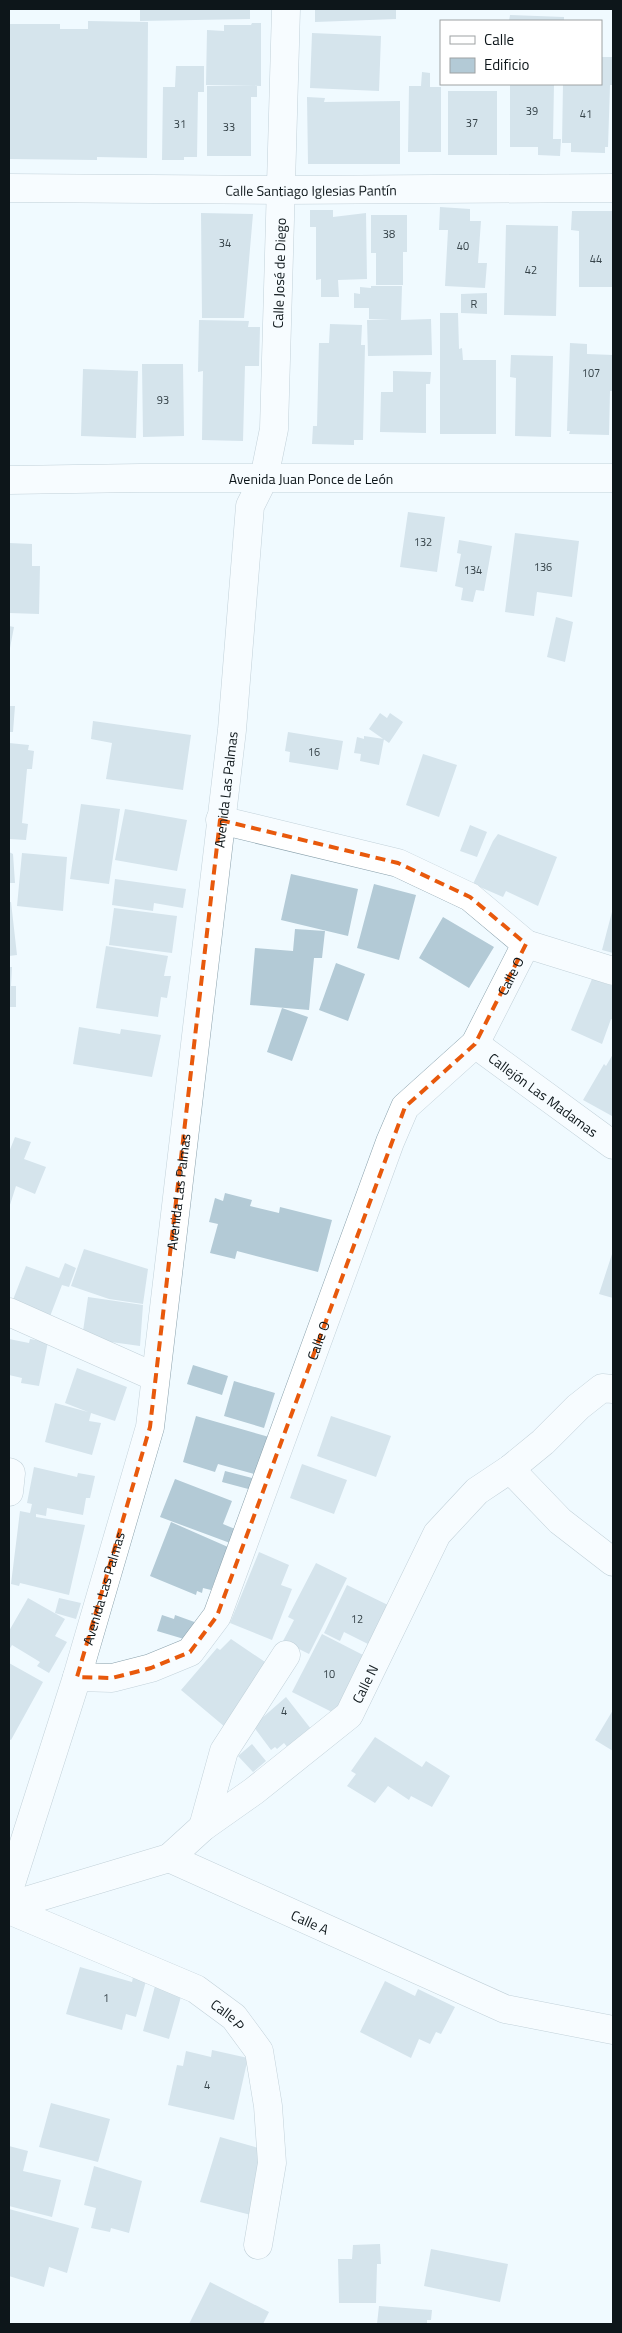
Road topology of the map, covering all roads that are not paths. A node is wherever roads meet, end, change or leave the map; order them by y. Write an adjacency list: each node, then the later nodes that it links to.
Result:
1 (286, 9): 4 (street, Calle José de Diego)
2 (9, 188): 4 (street, Calle Santiago Iglesias Pantín)
3 (613, 188): 4 (street, Calle Santiago Iglesias Pantín)
4 (282, 190): 5 (street, Calle José de Diego)
5 (264, 478): 6 (street, Avenida Juan Ponce de León); 7 (street, Avenida Juan Ponce de León); 8 (street, Avenida Las Palmas)
6 (613, 478)
7 (9, 480)
8 (220, 820): 9 (street); 14 (street, Avenida Las Palmas)
9 (526, 944): 10 (street); 11 (street, Calle O)
10 (613, 971)
11 (475, 1044): 12 (street, Callejón Las Madamas); 21 (street, Calle O)
12 (613, 1144)
13 (9, 1312): 14 (street)
14 (155, 1377): 21 (street, Avenida Las Palmas)
15 (613, 1389): 16 (street, Calle N)
16 (510, 1469): 19 (street); 22 (street, Calle N)
17 (9, 1472): 18 (street)
18 (9, 1492)
19 (613, 1562)
20 (286, 1655): 22 (street)
21 (77, 1677): 24 (street, Avenida Las Palmas)
22 (203, 1827): 23 (street, Calle N)
23 (168, 1858): 25 (street); 27 (street, Calle A)
24 (9, 1890)
25 (9, 1906)
26 (9, 1910): 28 (street, Calle P)
27 (613, 2030)
28 (258, 2245)

